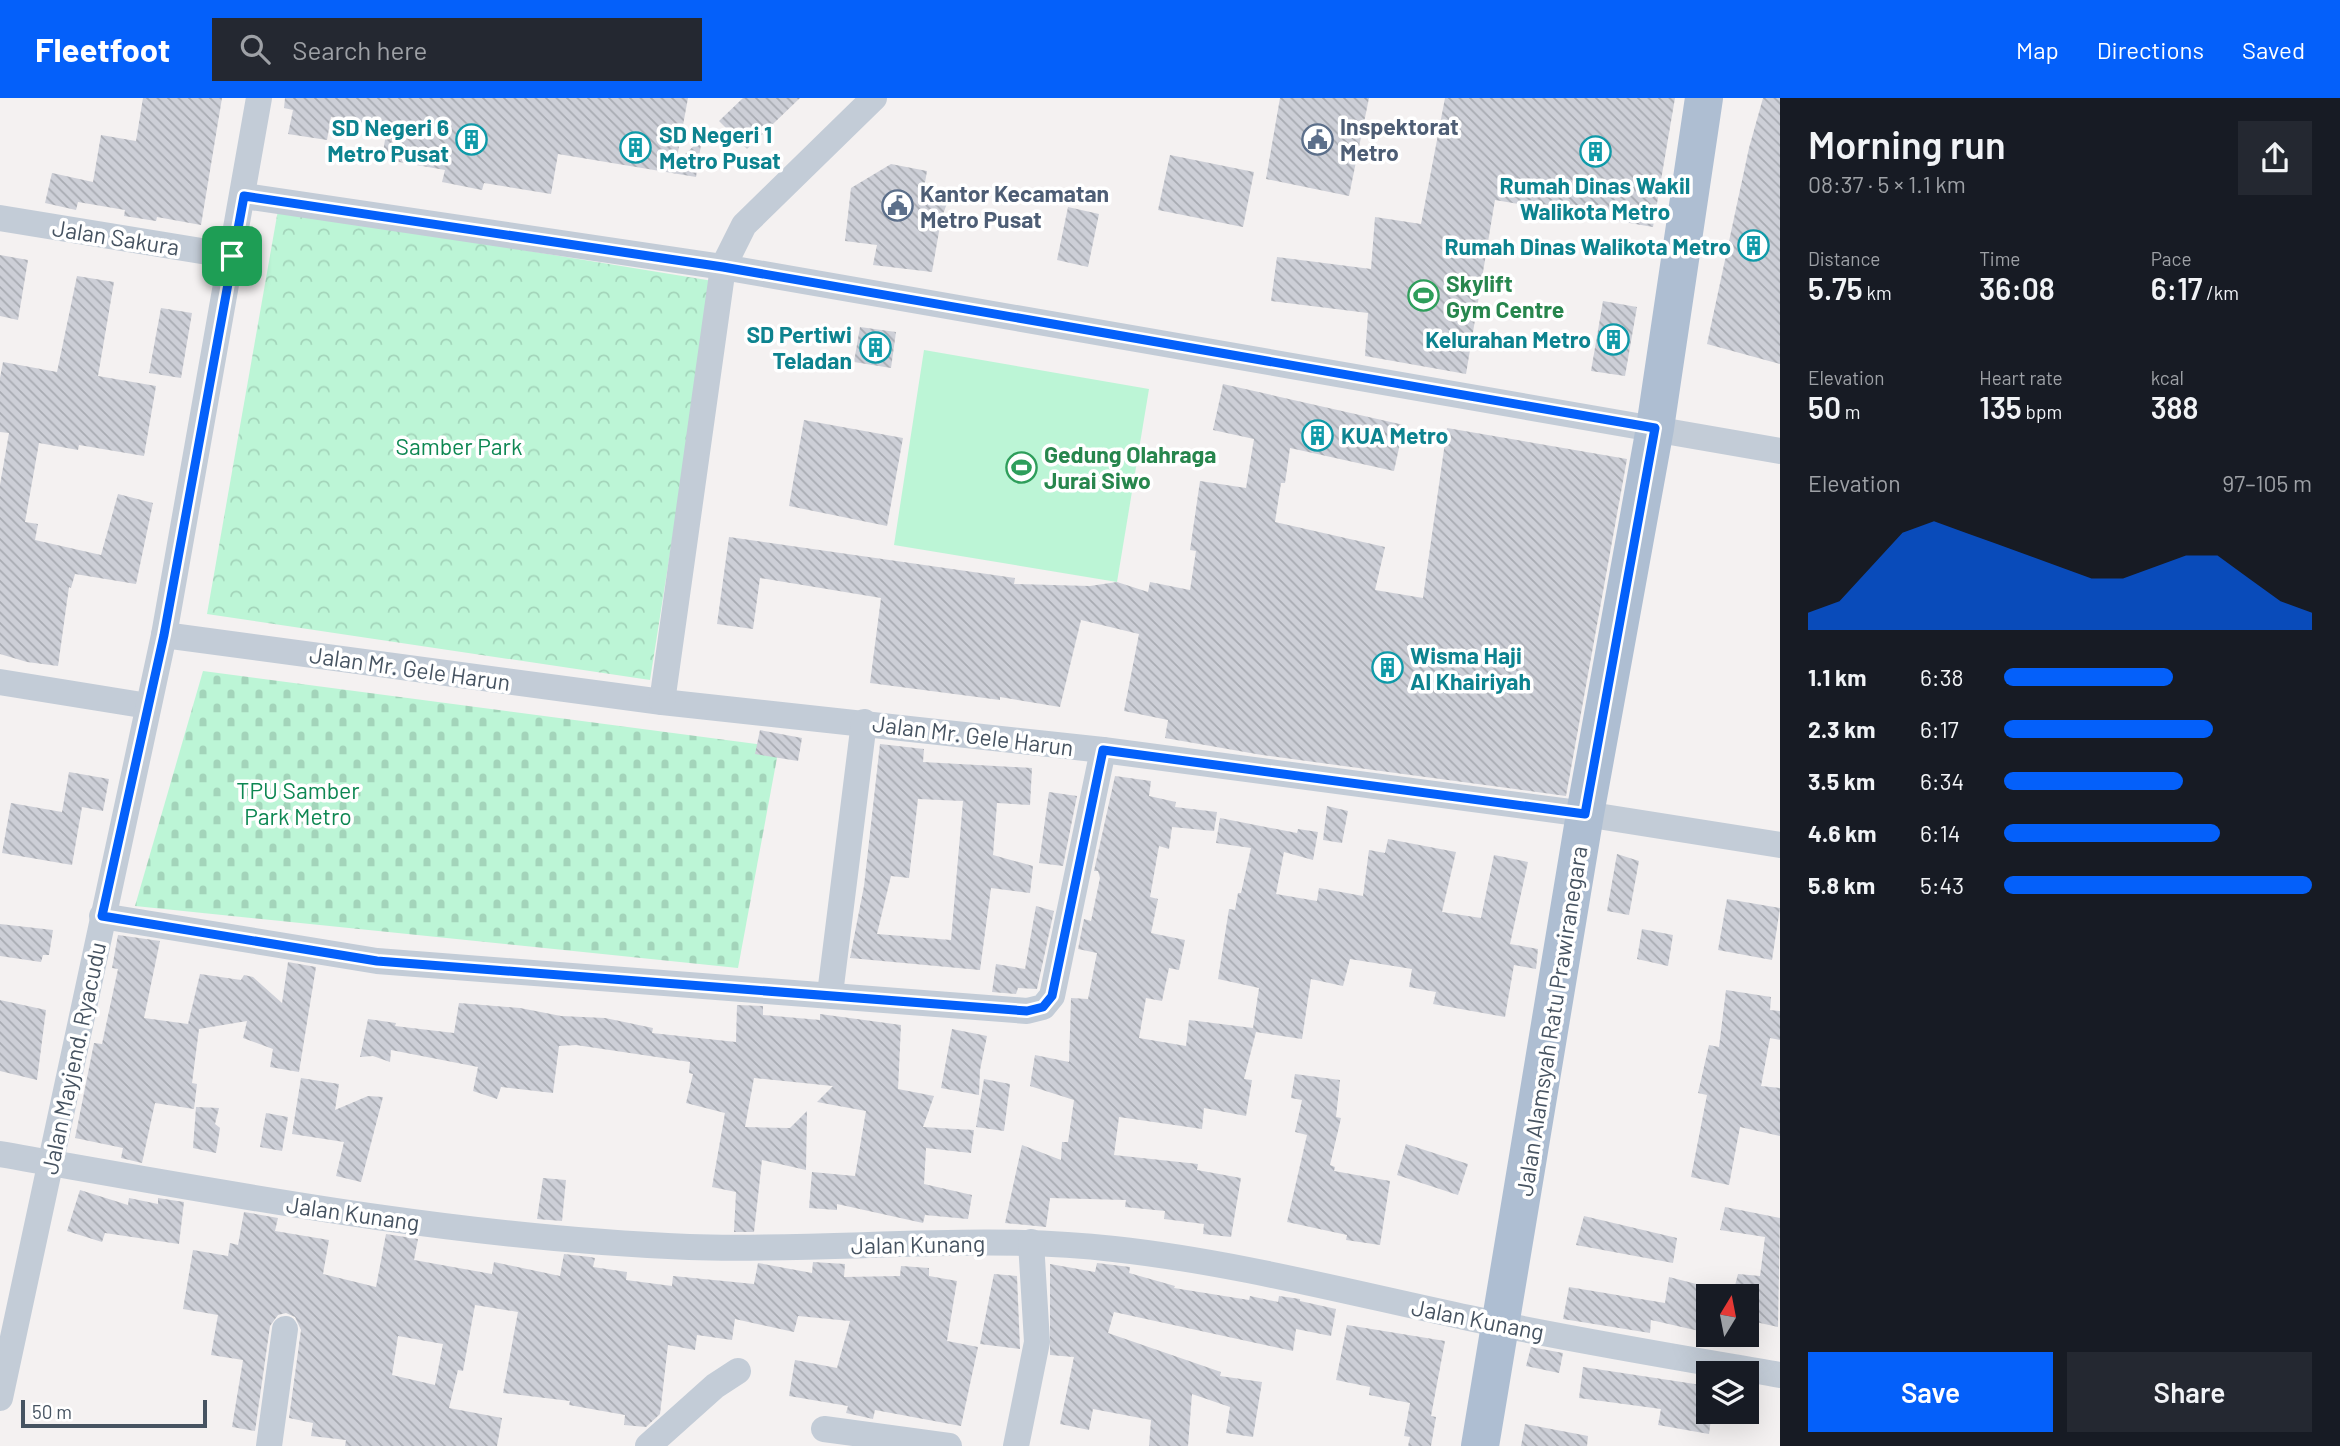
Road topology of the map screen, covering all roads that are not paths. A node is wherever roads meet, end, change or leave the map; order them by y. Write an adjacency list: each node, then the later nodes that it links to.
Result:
1 (259, 98): 4 (street, Jalan Mayjend. Ryacudu)
2 (874, 98): 7 (street)
3 (1704, 98): 8 (main road, Jalan Alamsyah Ratu Prawiranegara)
4 (244, 196): 6 (street, Jalan Mayjend. Ryacudu); 7 (street)
5 (0, 218): 6 (street, Jalan Sakura)
6 (232, 256): 10 (street, Jalan Mayjend. Ryacudu)
7 (723, 267): 8 (street); 12 (street)
8 (1655, 428): 9 (street); 16 (main road, Jalan Alamsyah Ratu Prawiranegara)
9 (1780, 451)
10 (164, 635): 12 (street, Jalan Mr. Gele Harun); 13 (street, Jalan Mayjend. Ryacudu)
11 (0, 681): 13 (street)
12 (662, 702): 14 (street, Jalan Mr. Gele Harun)
13 (148, 706): 18 (street, Jalan Mayjend. Ryacudu)
14 (863, 722): 15 (street, Jalan Mr. Gele Harun); 19 (street)
15 (1103, 750): 16 (street, Jalan Mr. Gele Harun); 19 (street)
16 (1585, 814): 17 (street, Jalan Mr. Gele Harun); 23 (main road, Jalan Alamsyah Ratu Prawiranegara)
17 (1780, 845)
18 (102, 916): 19 (street); 21 (street, Jalan Mayjend. Ryacudu)
19 (830, 994)
20 (0, 1154): 21 (street, Jalan Kunang)
21 (50, 1163): 22 (street, Jalan Kunang); 27 (street, Jalan Mayjend. Ryacudu)
22 (1031, 1242): 23 (street, Jalan Kunang); 32 (street)
23 (1500, 1325): 26 (street, Jalan Kunang); 33 (main road, Jalan Alamsyah Ratu Prawiranegara)
24 (285, 1329): 29 (street)
25 (738, 1371): 30 (street)
26 (1780, 1375)
27 (0, 1398)
28 (824, 1429): 31 (street)
29 (269, 1446)
30 (648, 1446)
31 (948, 1446)
32 (1016, 1446)
33 (1480, 1446)

